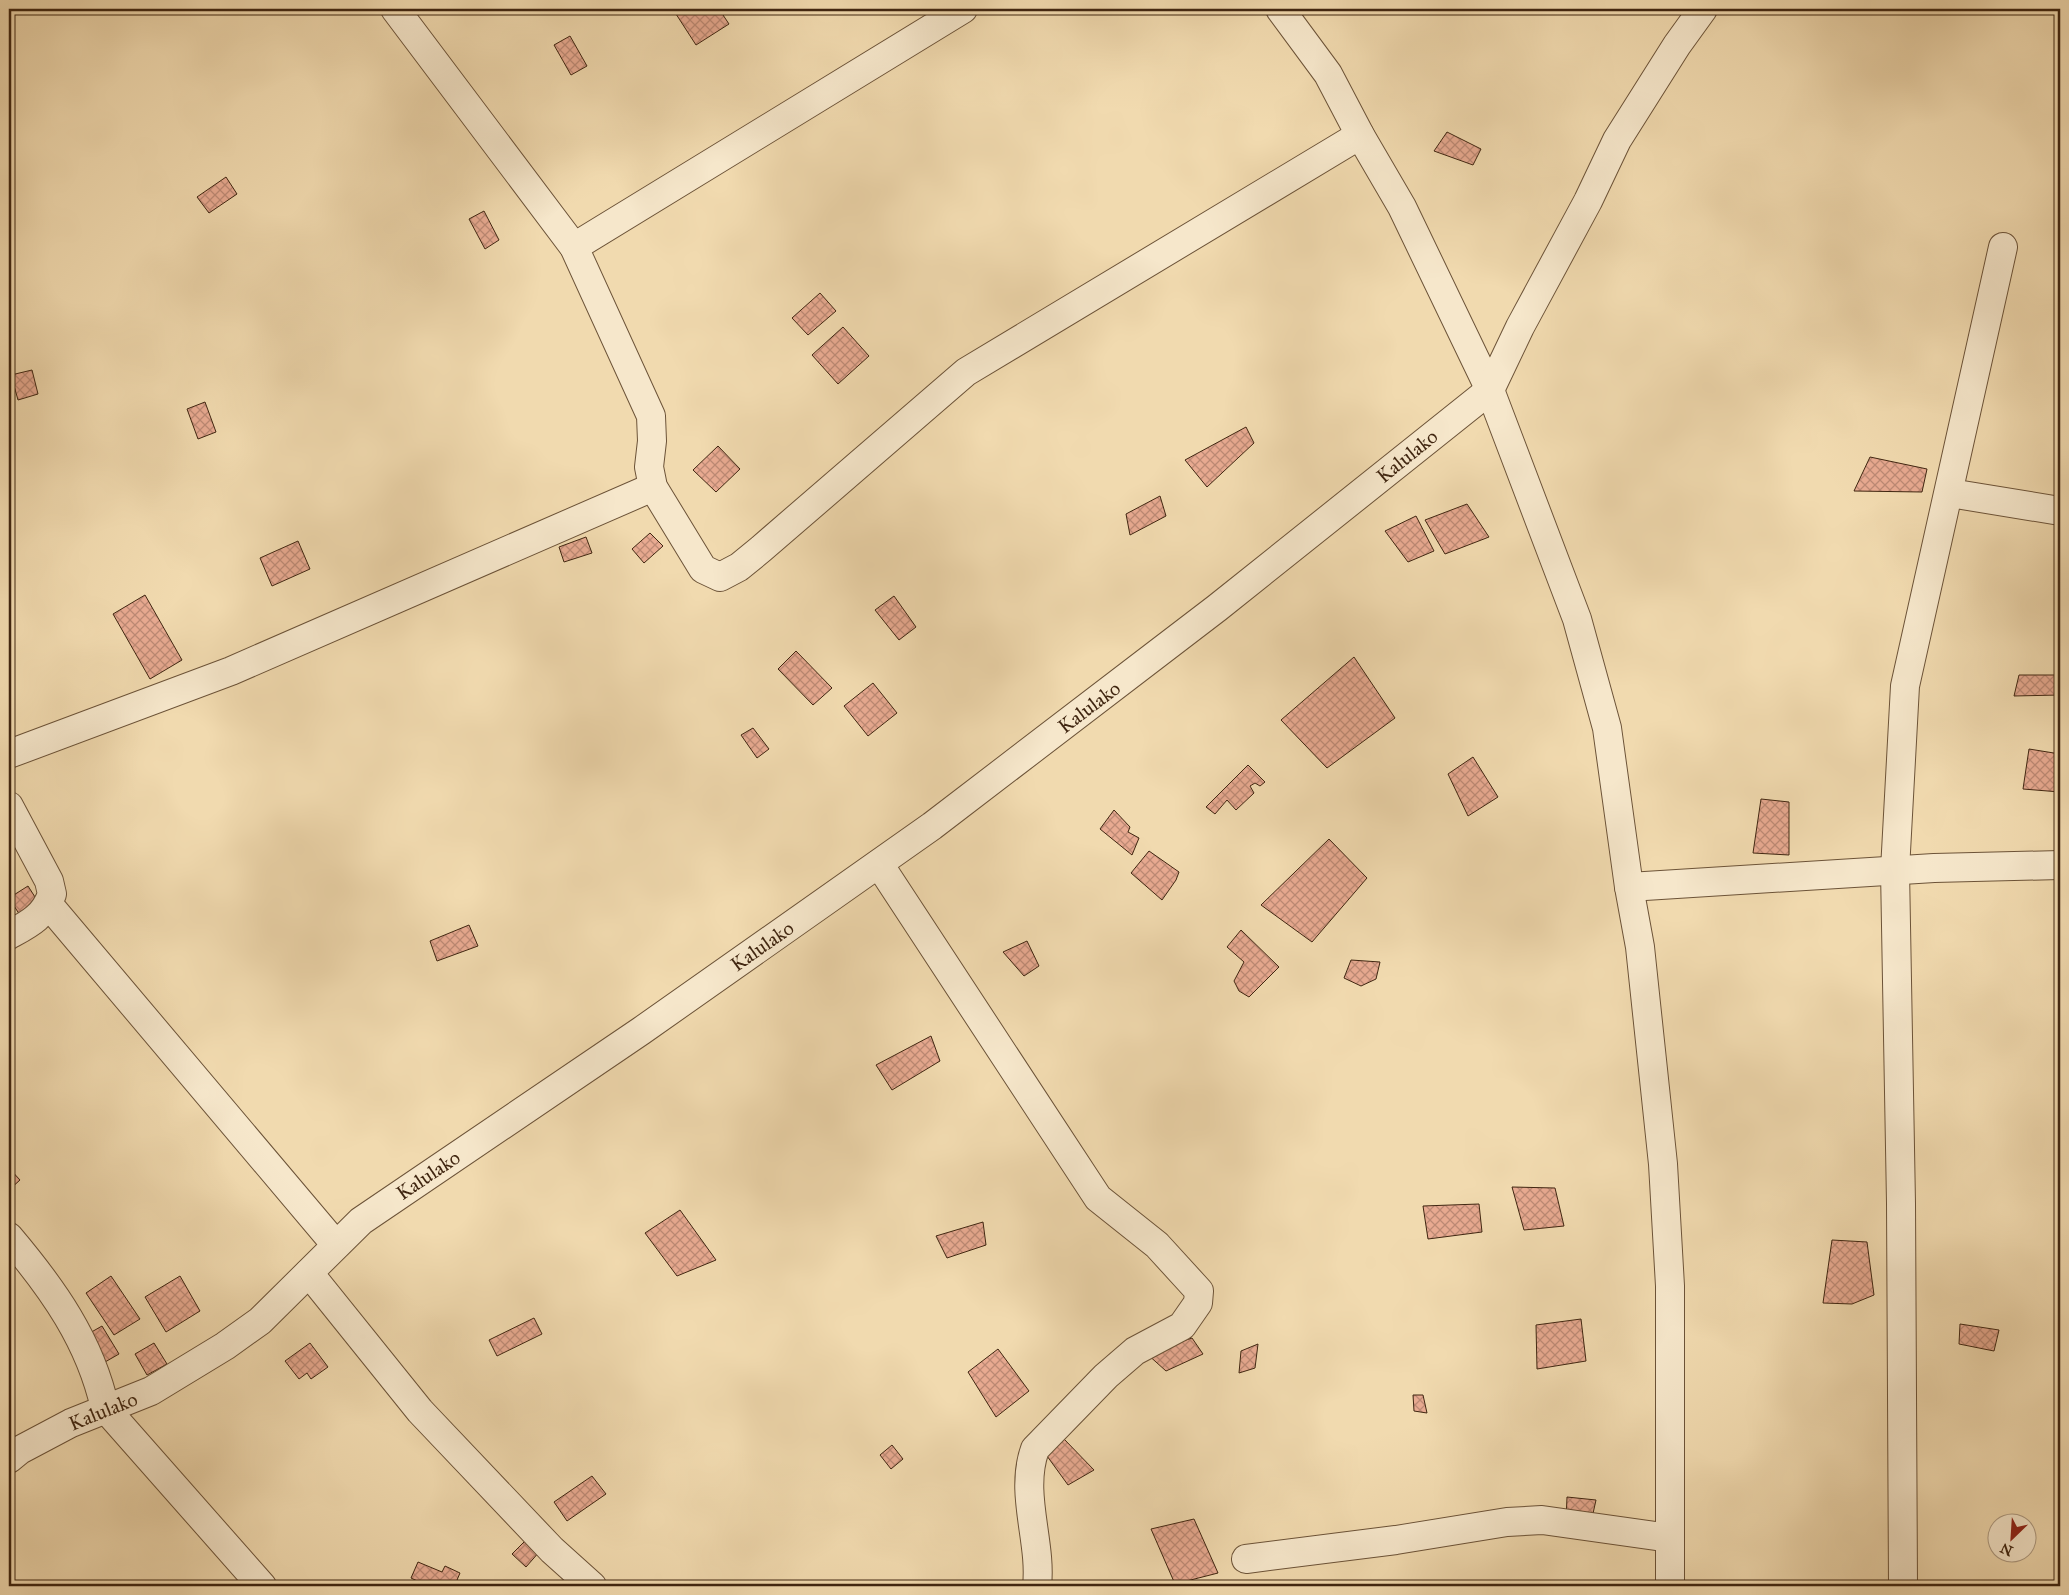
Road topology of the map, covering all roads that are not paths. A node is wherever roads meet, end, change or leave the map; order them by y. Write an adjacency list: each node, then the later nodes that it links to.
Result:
1 (963, 9): 6 (street)
2 (1280, 9): 5 (street)
3 (1703, 9): 8 (street)
4 (406, 13): 6 (street)
5 (1360, 135): 8 (street); 9 (street)
6 (574, 247): 9 (street)
7 (2004, 248): 10 (street)
8 (1490, 390): 14 (street, Kalulako); 17 (street)
9 (653, 487): 12 (street)
10 (1950, 493): 11 (street); 16 (street)
11 (2060, 512)
12 (9, 754)
13 (9, 806): 18 (street)
14 (879, 864): 21 (street, Kalulako); 29 (street)
15 (2060, 865): 16 (street)
16 (1895, 870): 17 (street); 31 (street)
17 (1629, 887): 25 (street)
18 (48, 905): 19 (street); 21 (street)
19 (9, 935)
20 (9, 1238): 23 (street)
21 (336, 1245): 22 (street, Kalulako)
22 (309, 1273): 23 (street, Kalulako); 28 (street)
23 (105, 1408): 24 (street, Kalulako); 27 (street)
24 (9, 1458)
25 (1670, 1538): 26 (street); 30 (street)
26 (1246, 1559)
27 (262, 1586)
28 (592, 1586)
29 (1037, 1586)
30 (1670, 1586)
31 (1903, 1586)

